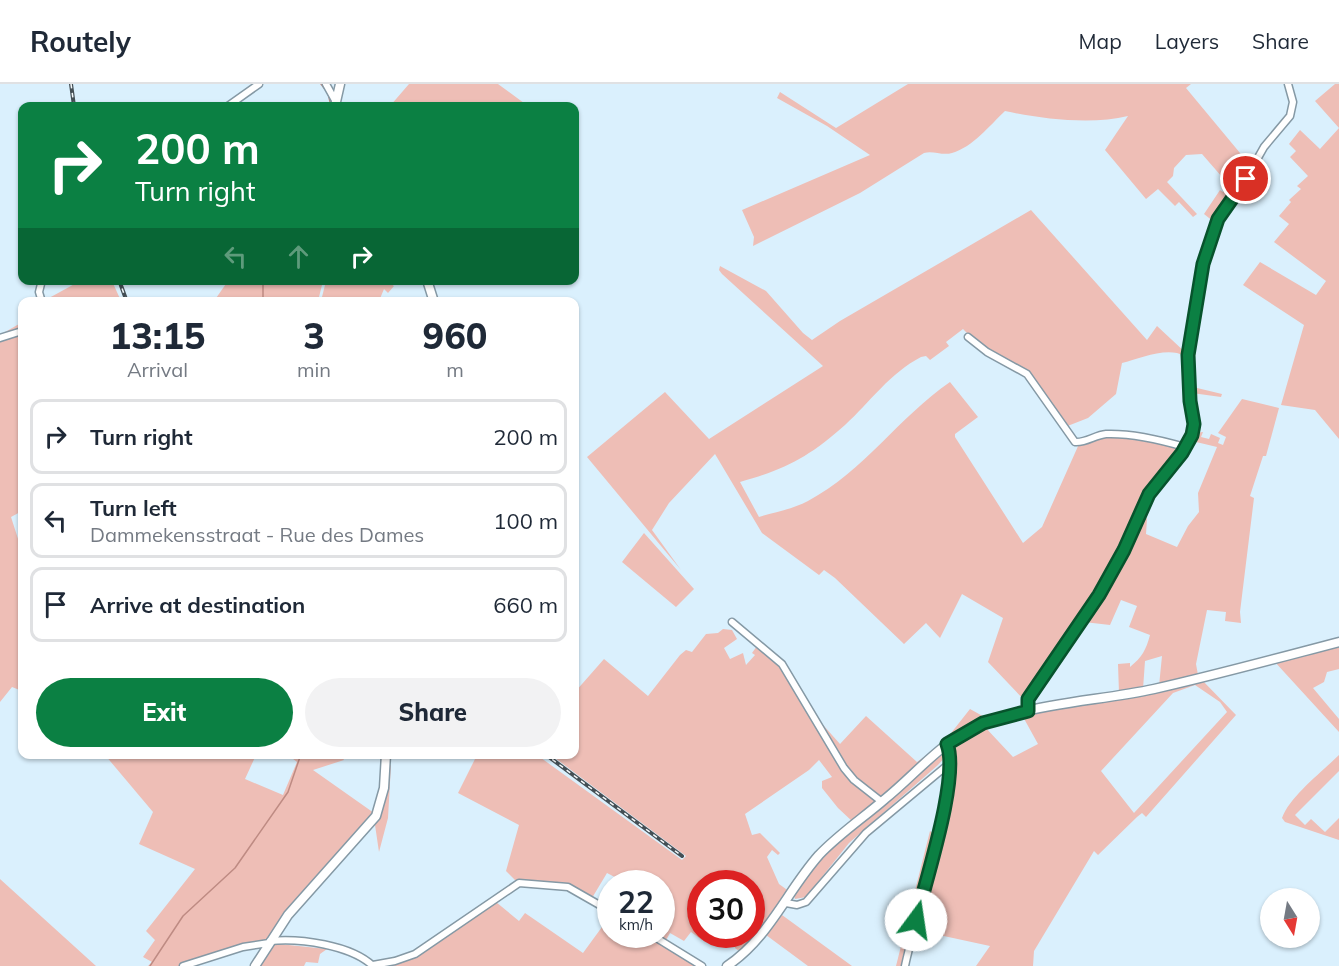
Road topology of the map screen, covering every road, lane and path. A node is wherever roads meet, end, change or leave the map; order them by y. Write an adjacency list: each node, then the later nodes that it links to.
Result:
1 (260, 84): 5 (street)
2 (326, 84): 6 (street)
3 (340, 84): 7 (main road)
4 (1288, 84): 11 (street)
5 (234, 102)
6 (335, 102)
7 (336, 102)
8 (18, 332): 10 (street)
9 (968, 337): 11 (street)
10 (0, 338)
11 (1185, 447): 14 (street)
12 (732, 622): 18 (street)
13 (1339, 642): 14 (main road)
14 (1028, 711): 15 (main road)
15 (947, 744): 17 (street); 18 (main road)
16 (386, 759): 21 (main road)
17 (950, 763): 19 (street); 28 (street)
18 (882, 802): 19 (main road)
19 (786, 903): 27 (main road)
20 (597, 904): 25 (street)
21 (270, 942): 23 (street); 24 (main road); 25 (street)
22 (673, 948): 26 (street)
23 (183, 966)
24 (255, 966)
25 (373, 966)
26 (702, 966)
27 (727, 966)
28 (905, 966)

